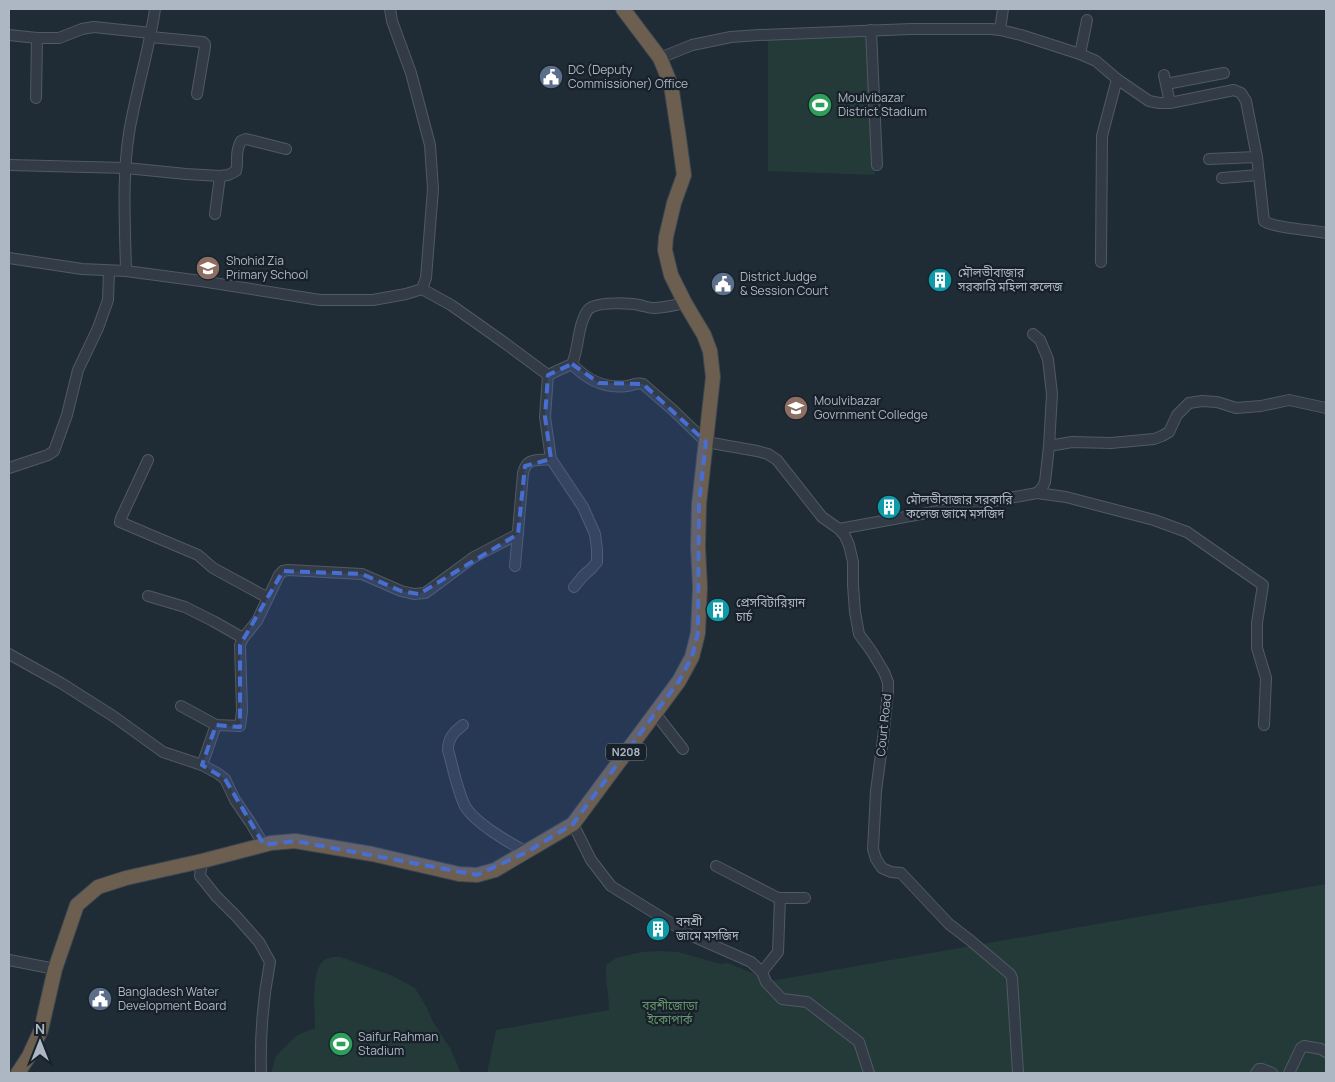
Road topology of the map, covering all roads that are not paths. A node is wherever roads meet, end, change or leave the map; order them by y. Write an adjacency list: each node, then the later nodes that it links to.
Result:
1 (155, 9): 9 (street)
2 (390, 9): 33 (street)
3 (623, 9): 12 (highway, N208)
4 (1003, 9): 7 (street)
5 (1087, 20): 11 (street)
6 (871, 30): 7 (street); 12 (street); 22 (street)
7 (1000, 30): 11 (street)
8 (9, 35): 10 (street)
9 (151, 35): 10 (street); 15 (street); 23 (street)
10 (37, 38): 16 (street)
11 (1080, 54): 14 (street)
12 (660, 58): 34 (highway, N208)
13 (1224, 73): 17 (street)
14 (1117, 79): 17 (street); 30 (street)
15 (197, 94)
16 (36, 98)
17 (1170, 103): 19 (street)
18 (286, 150): 25 (street)
19 (1257, 157): 20 (street); 24 (street)
20 (1209, 159)
21 (9, 165): 23 (street)
22 (877, 165)
23 (126, 168): 25 (street); 32 (street)
24 (1259, 175): 26 (street); 28 (street)
25 (220, 176): 27 (street)
26 (1222, 178)
27 (215, 214)
28 (1326, 233)
29 (9, 258): 31 (street)
30 (1101, 262)
31 (109, 270): 32 (street); 43 (street)
32 (126, 271): 33 (street)
33 (422, 289): 37 (street)
34 (685, 302): 36 (street); 39 (highway, N208)
35 (1034, 334): 40 (street)
36 (572, 364): 37 (street); 39 (street)
37 (548, 375): 41 (street)
38 (1326, 408): 40 (street)
39 (706, 442): 45 (street, Court Road); 54 (highway, N208)
40 (1049, 446): 44 (street)
41 (551, 459): 46 (street); 48 (street)
42 (148, 460): 50 (street)
43 (9, 468)
44 (1036, 493): 45 (street); 55 (street)
45 (839, 529): 74 (street, Court Road)
46 (518, 534): 47 (street); 50 (street)
47 (515, 566)
48 (574, 587)
49 (148, 596): 51 (street)
50 (268, 598): 51 (street)
51 (243, 638): 56 (street)
52 (9, 654): 59 (street)
53 (181, 706): 56 (street)
54 (655, 713): 58 (street); 60 (highway, N208)
55 (1264, 724)
56 (216, 725): 59 (street)
57 (463, 725): 62 (street)
58 (683, 749)
59 (202, 765): 61 (street)
60 (573, 824): 62 (highway, N208); 69 (street)
61 (264, 845): 62 (highway, N208); 63 (highway, N208)
62 (527, 852)
63 (202, 862): 68 (highway, N208); 72 (street)
64 (716, 866): 65 (street)
65 (780, 898): 66 (street); 69 (street)
66 (805, 898)
67 (9, 960): 68 (street)
68 (55, 969): 71 (highway, N208)
69 (762, 972): 73 (street)
70 (1326, 1052): 77 (street)
71 (18, 1073)
72 (261, 1073)
73 (869, 1073)
74 (1018, 1073)
75 (1256, 1073): 76 (street)
76 (1272, 1073)
77 (1289, 1073)

